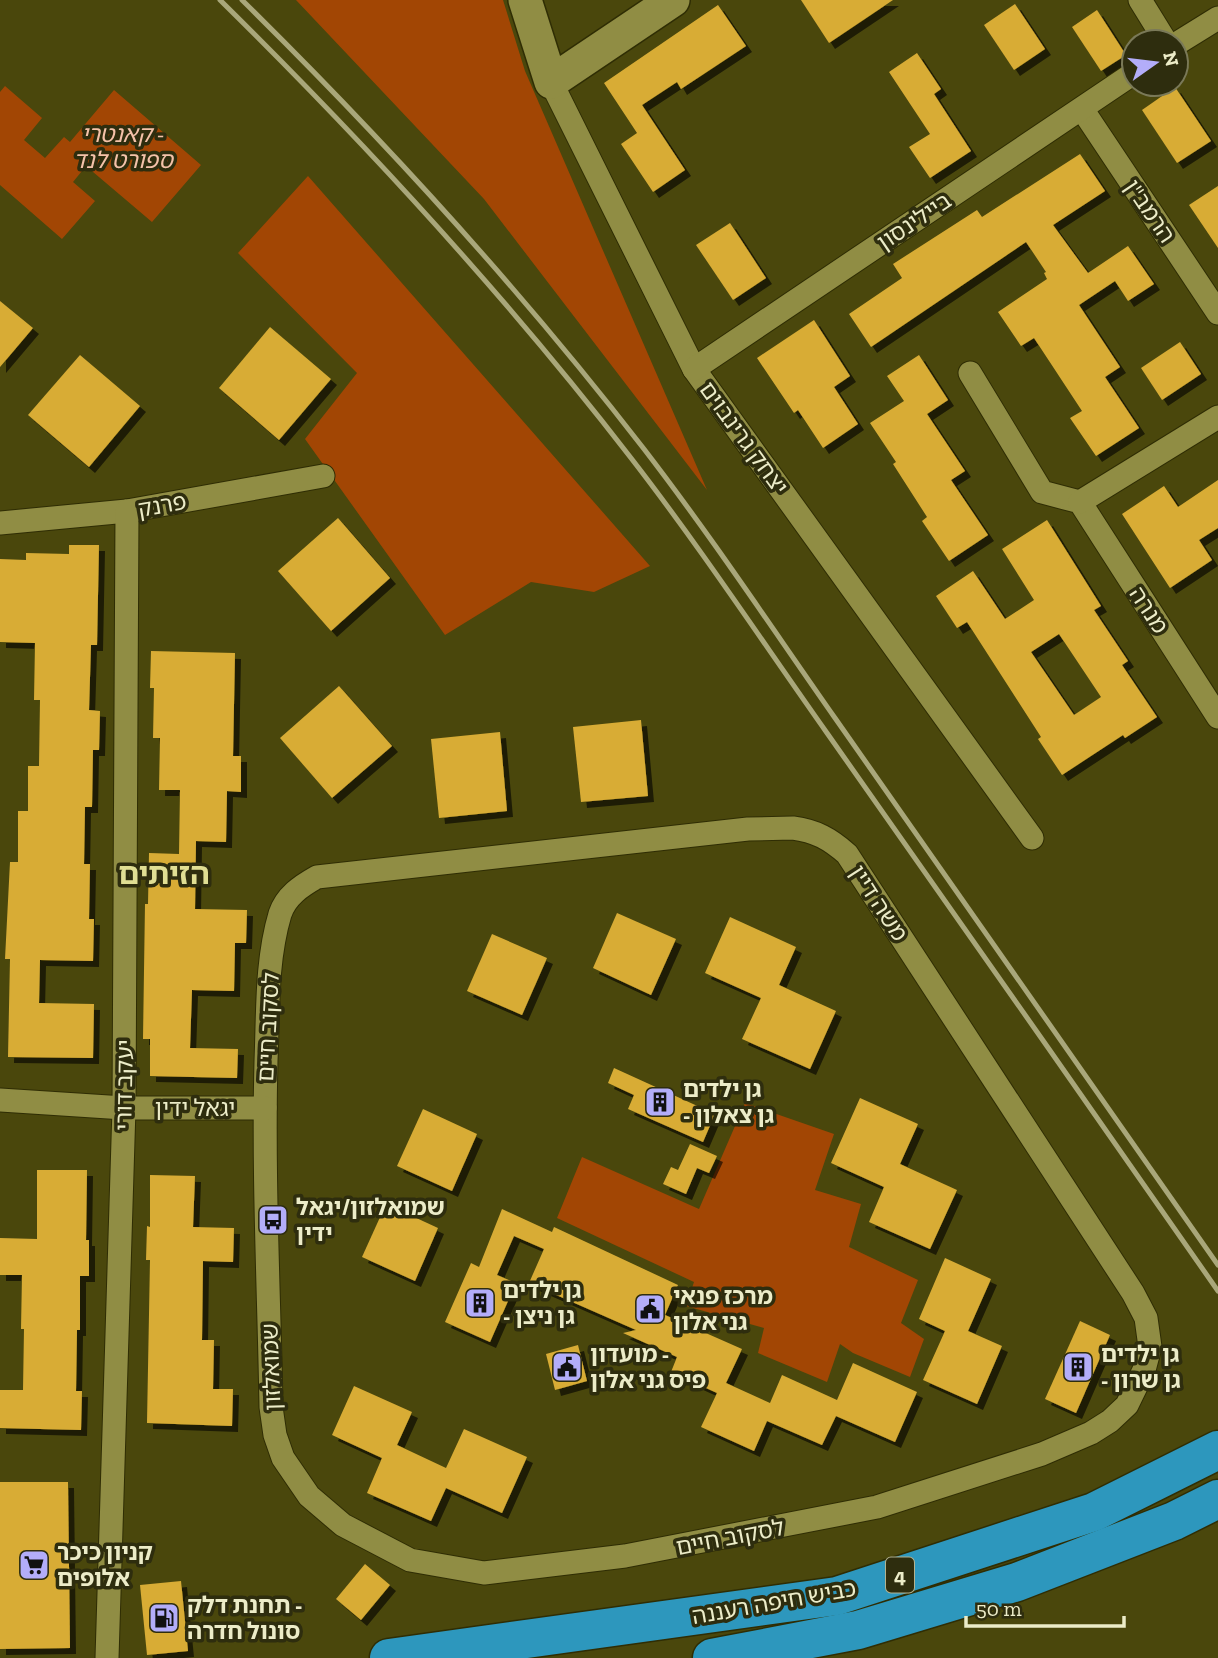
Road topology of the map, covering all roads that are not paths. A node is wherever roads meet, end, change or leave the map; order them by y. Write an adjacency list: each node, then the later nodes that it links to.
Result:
1 (525, 0): 7 (street, יצחק גרינבוים)
2 (673, 0): 7 (street)
3 (1140, 0): 5 (street)
4 (1218, 18): 6 (street)
5 (1157, 28)
6 (1190, 35)
7 (551, 82): 11 (street, יצחק גרינבוים)
8 (1120, 83): 9 (street, ביילינסון)
9 (1082, 109): 10 (street, הרמב"ן); 11 (street, ביילינסון)
10 (1218, 313)
11 (694, 369): 19 (street, יצחק גרינבוים)
12 (970, 373): 15 (street)
13 (1218, 417): 15 (street)
14 (323, 476): 16 (street, פרנק)
15 (1080, 502): 18 (street, מנרה)
16 (127, 511): 17 (street, פרנק); 22 (street, יעקב דורי)
17 (0, 523)
18 (1218, 717)
19 (1032, 838)
20 (273, 946): 23 (street, לסקוב חיים); 25 (street, משה דיין)
21 (0, 1100): 22 (street, יגאל ידין)
22 (124, 1108): 23 (street, יגאל ידין); 29 (street, יעקב דורי)
23 (265, 1108): 27 (street, שמואלזון)
24 (1218, 1450): 28 (highway, כביש חיפה רעננה / 4)
25 (1042, 1454): 27 (street, לסקוב חיים)
26 (1218, 1499): 31 (highway, כביש חיפה רעננה / 4)
27 (410, 1560)
28 (564, 1650): 30 (highway, כביש חיפה רעננה / 4)
29 (107, 1658)
30 (389, 1658)
31 (712, 1658)

